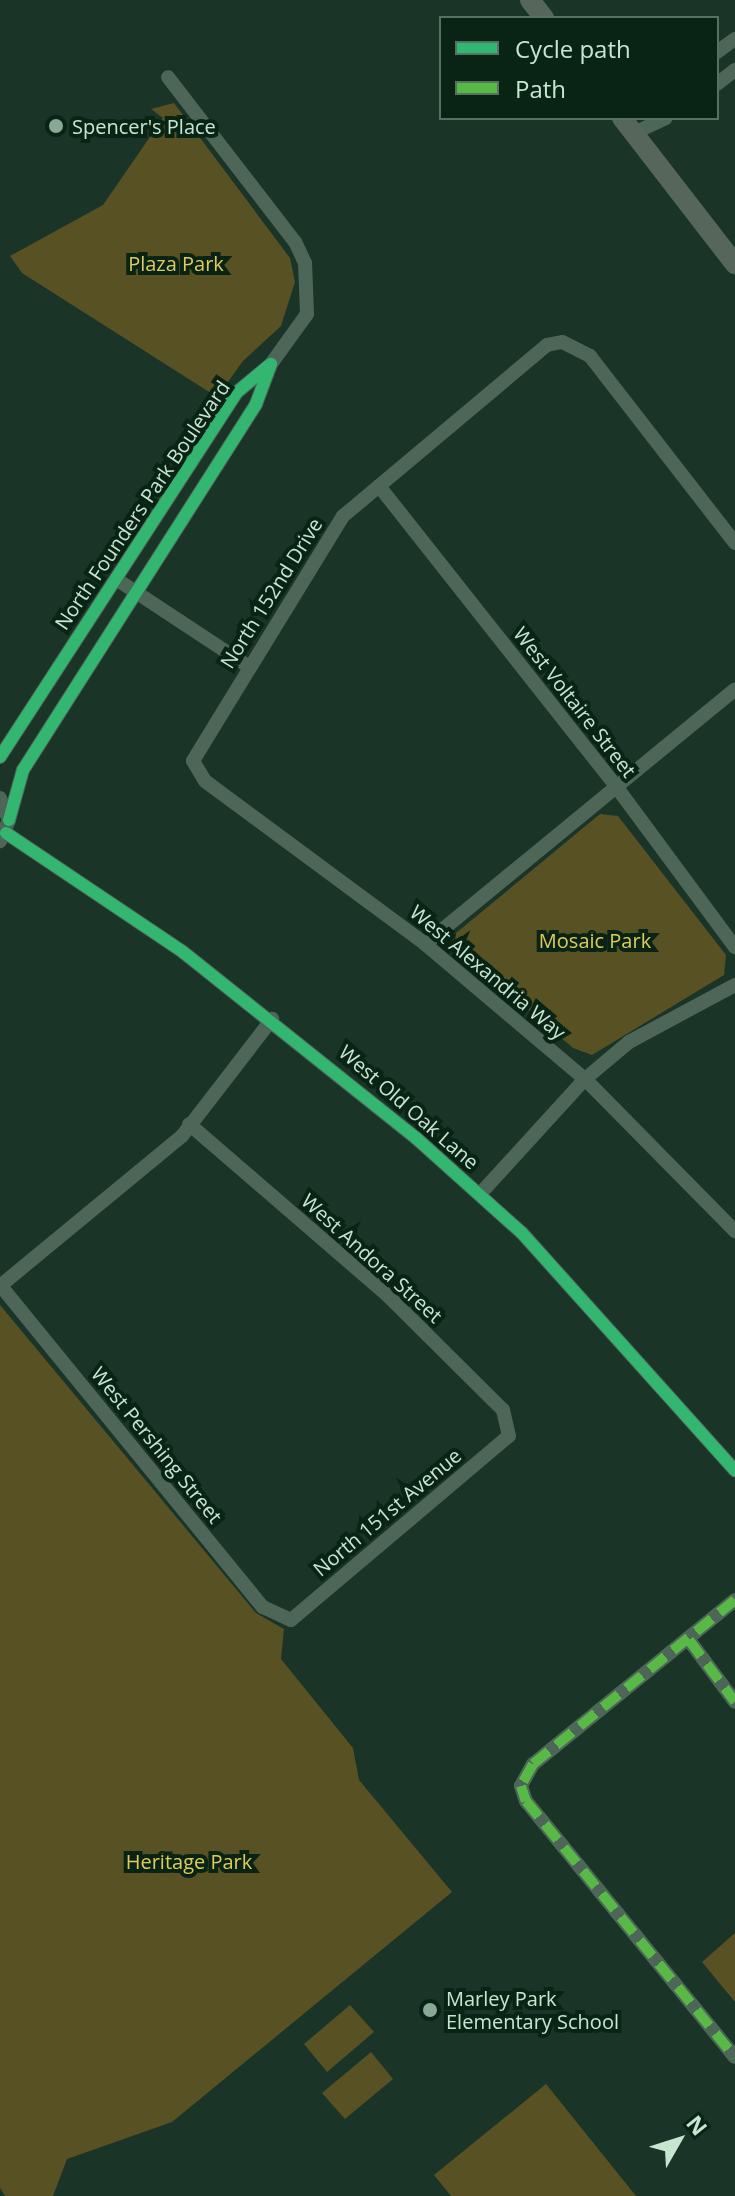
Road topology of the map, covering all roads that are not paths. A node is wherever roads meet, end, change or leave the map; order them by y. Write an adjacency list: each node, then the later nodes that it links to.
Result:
1 (530, 0): 2 (main road)
2 (542, 16)
3 (735, 70): 5 (street)
4 (168, 77): 8 (street, North Founders Park Boulevard)
5 (719, 82)
6 (634, 123): 7 (main road)
7 (735, 264)
8 (271, 364): 11 (street, North Founders Park Boulevard); 12 (street, North Founders Park Boulevard)
9 (379, 486): 10 (street, North 152nd Drive); 13 (street, North 152nd Drive); 17 (street, West Voltaire Street)
10 (735, 543)
11 (116, 579): 12 (street); 15 (street, North Founders Park Boulevard)
12 (135, 592): 13 (street); 19 (street, North Founders Park Boulevard)
13 (248, 666): 16 (street, North 152nd Drive)
14 (735, 689): 17 (street)
15 (0, 757)
16 (194, 770): 20 (street, West Alexandria Way)
17 (615, 785): 20 (street); 21 (street, West Voltaire Street)
18 (0, 798): 19 (street)
19 (5, 831): 23 (street, West Old Oak Lane)
20 (425, 944): 24 (street, West Alexandria Way)
21 (735, 947)
22 (735, 985): 24 (street)
23 (272, 1019): 25 (street); 26 (street, West Old Oak Lane)
24 (585, 1079): 26 (street); 27 (street, West Alexandria Way)
25 (189, 1124): 28 (street); 29 (street, West Andora Street)
26 (480, 1194): 30 (street, West Old Oak Lane)
27 (735, 1231)
28 (0, 1285): 32 (street, West Pershing Street)
29 (509, 1436): 32 (street, North 151st Avenue)
30 (735, 1470)
31 (735, 1600): 33 (street)
32 (291, 1620)
33 (689, 1640): 34 (street); 35 (street)
34 (735, 1702)
35 (735, 2057)

